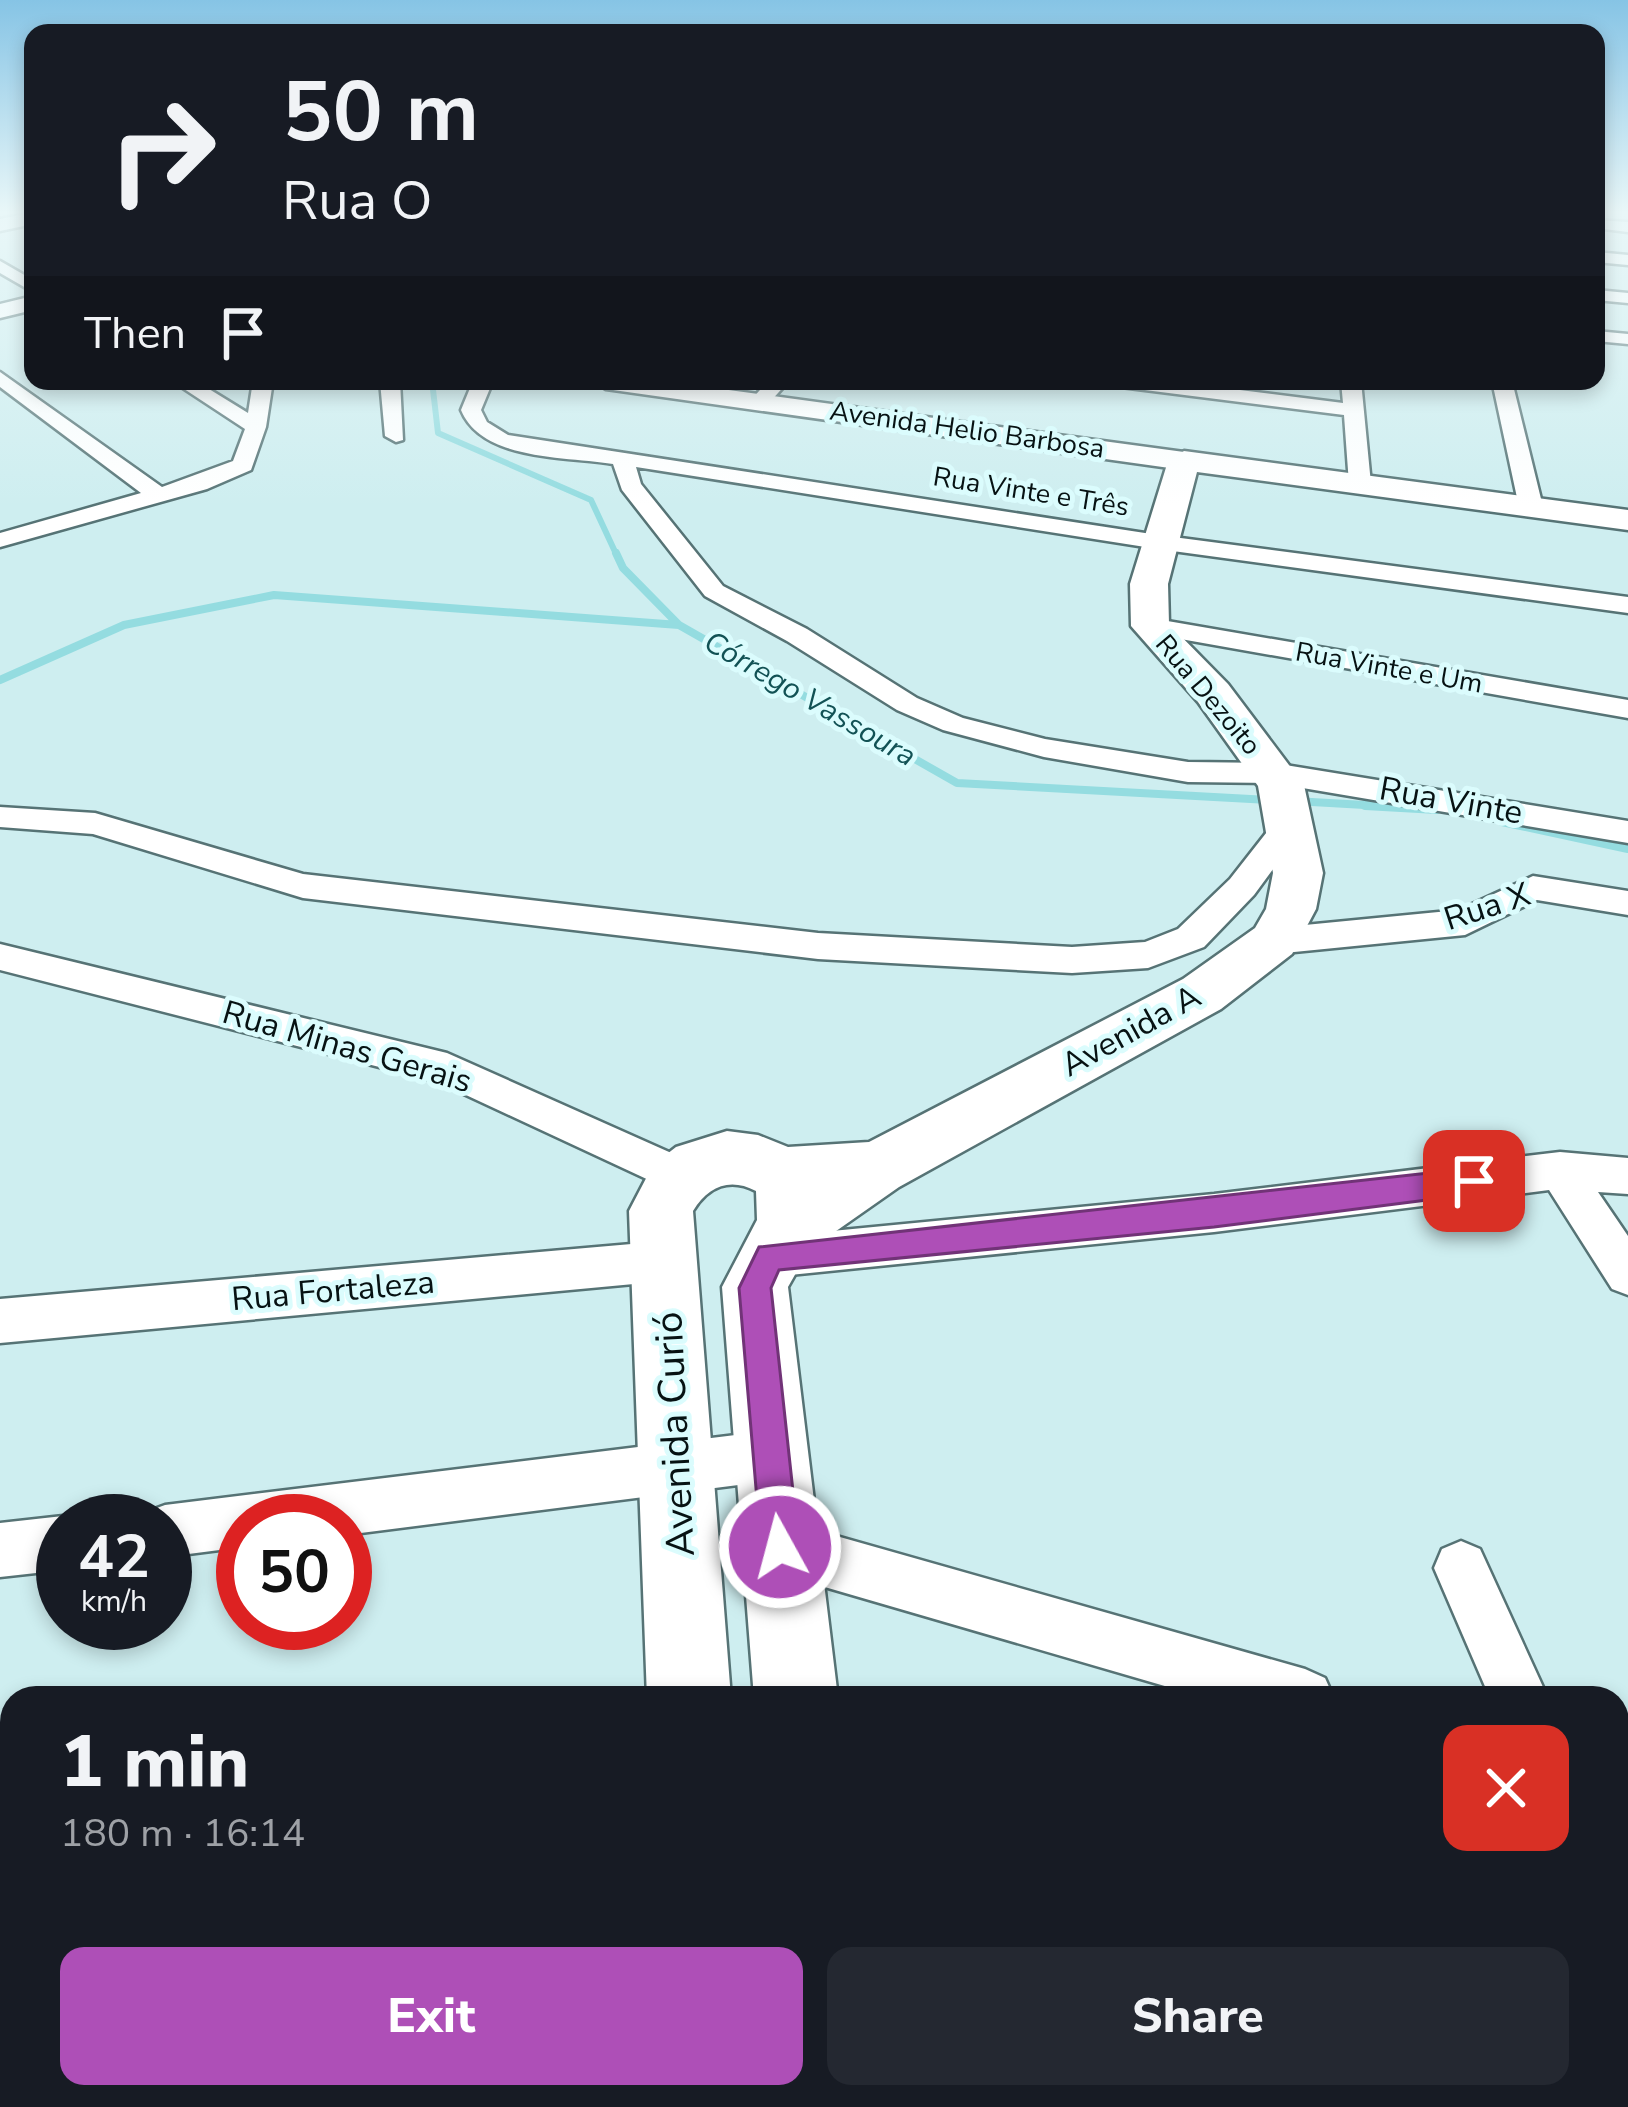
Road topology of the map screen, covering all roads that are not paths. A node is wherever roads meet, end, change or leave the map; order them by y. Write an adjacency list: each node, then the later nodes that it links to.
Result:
1 (0, 378): 16 (street)
2 (196, 390): 11 (street)
3 (261, 390): 11 (street)
4 (390, 390): 12 (street)
5 (479, 390): 13 (street, Rua Vinte e Três)
6 (1193, 390): 10 (street)
7 (1351, 390): 10 (street)
8 (1504, 390): 17 (street)
9 (770, 391): 14 (street, Avenida Helio Barbosa)
10 (1352, 410): 15 (street)
11 (256, 427): 16 (street)
12 (396, 436)
13 (623, 460): 20 (street, Rua Vinte e Três); 24 (street, Rua Vinte)
14 (1184, 460): 15 (main road); 20 (main road, Rua Dezoito)
15 (1360, 484): 17 (main road)
16 (160, 496): 19 (street)
17 (1532, 507): 18 (main road)
18 (1628, 520)
19 (0, 540)
20 (1159, 542): 21 (street, Rua Vinte e Três); 22 (main road, Rua Dezoito)
21 (1628, 605)
22 (1150, 626): 23 (street, Rua Vinte e Um); 24 (main road, Rua Dezoito)
23 (1628, 709)
24 (1281, 795): 25 (street); 26 (street, Rua Vinte); 28 (main road)
25 (0, 817)
26 (1628, 832)
27 (1628, 903): 28 (street, Rua X)
28 (1274, 941): 33 (main road, Avenida A)
29 (0, 957): 31 (street, Rua Minas Gerais)
30 (1560, 1170): 32 (street); 33 (street); 35 (street)
31 (681, 1177): 33 (main road); 34 (main road, Avenida Curió)
32 (1628, 1177)
33 (778, 1220): 37 (main road)
34 (666, 1262): 36 (street, Rua Fortaleza); 38 (main road, Avenida Curió)
35 (1628, 1274)
36 (0, 1321)
37 (769, 1456): 38 (street); 41 (main road)
38 (677, 1469): 39 (street); 44 (main road, Avenida Curió)
39 (372, 1506)
40 (36, 1546): 42 (street)
41 (780, 1547): 45 (main road); 46 (street)
42 (0, 1550)
43 (1461, 1568): 47 (street)
44 (688, 1686)
45 (795, 1686)
46 (1263, 1686)
47 (1514, 1686)

